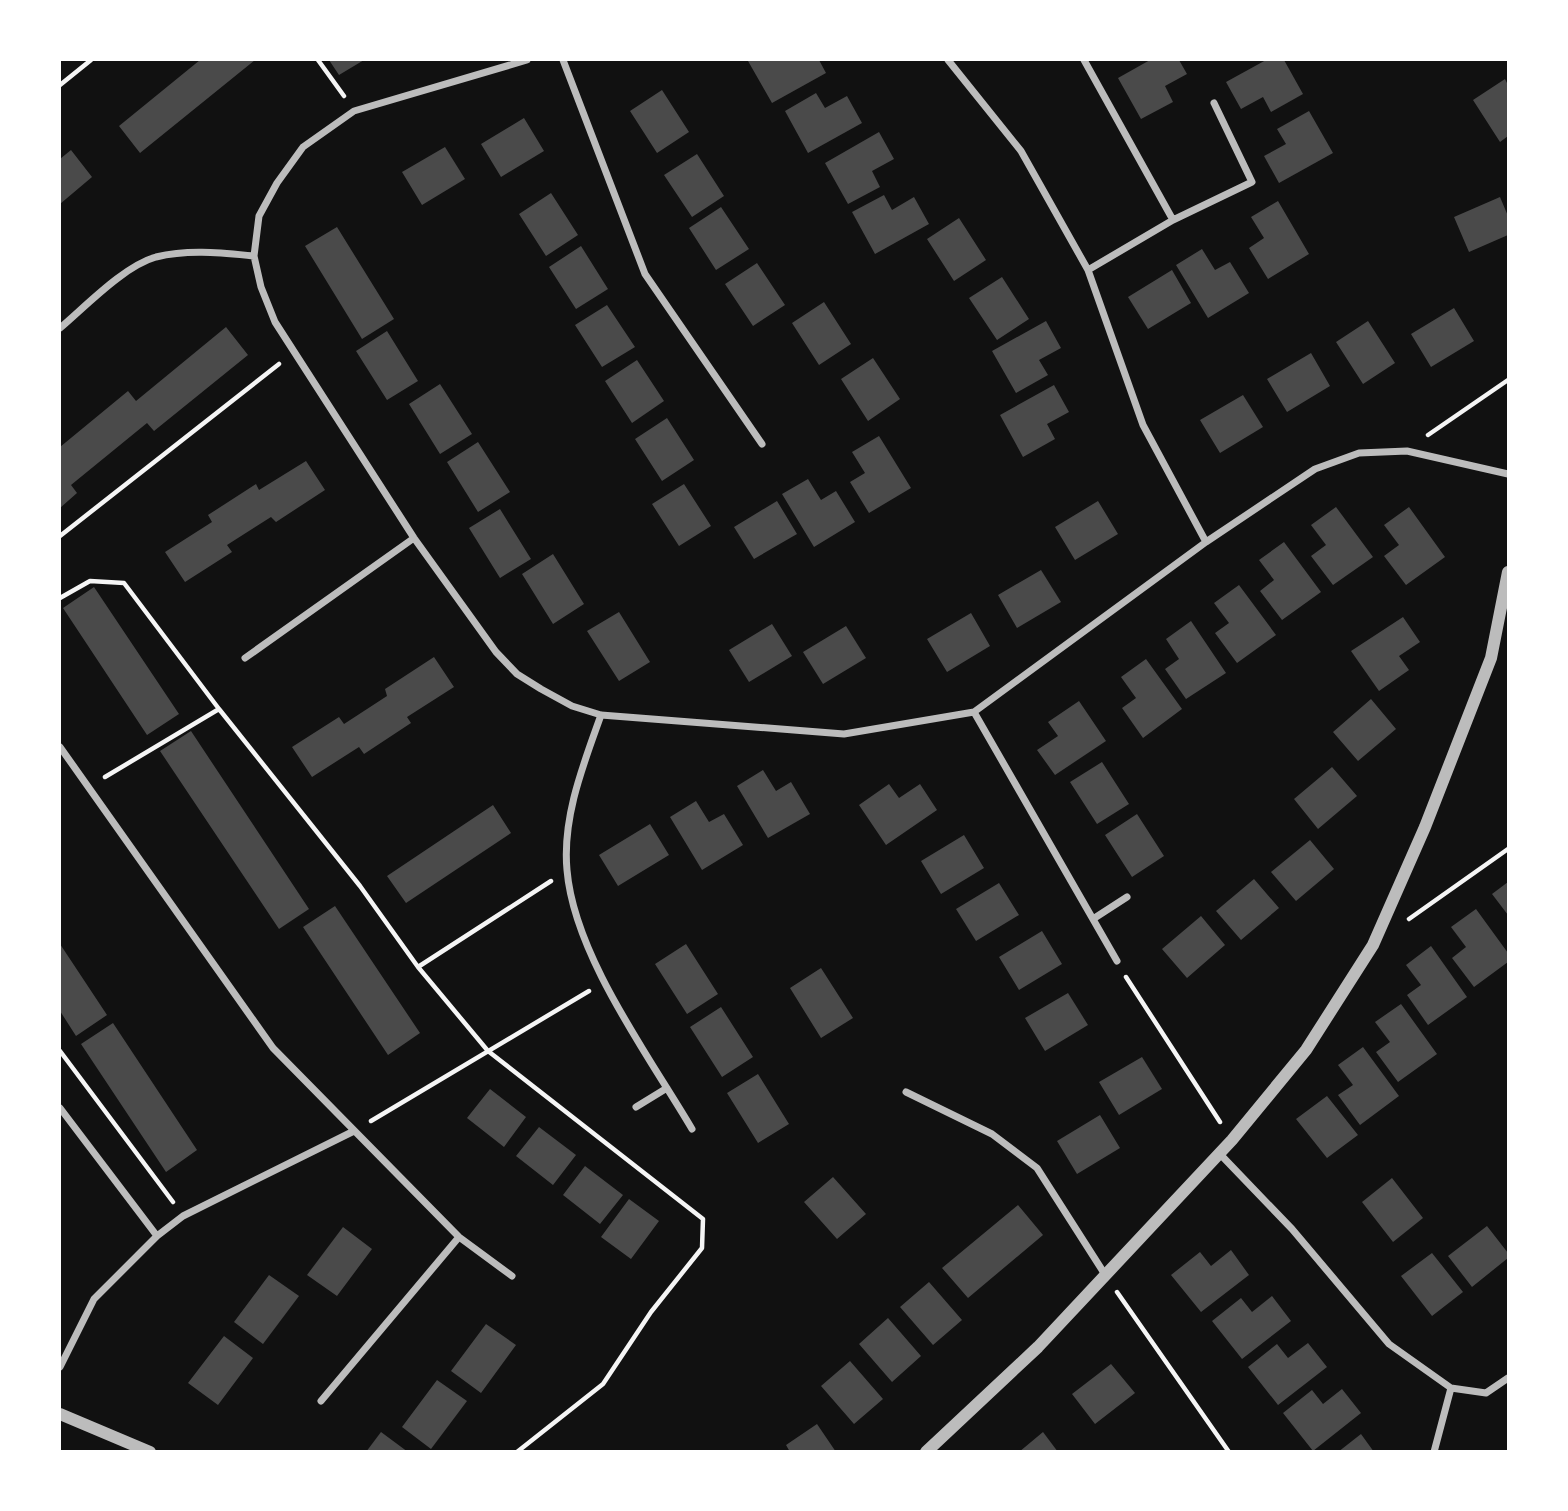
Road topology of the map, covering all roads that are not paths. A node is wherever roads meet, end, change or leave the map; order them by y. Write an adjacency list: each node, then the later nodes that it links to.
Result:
1 (527, 60): 7 (street)
2 (563, 60): 10 (street)
3 (948, 60): 8 (street)
4 (1084, 60): 6 (street)
5 (1214, 103): 6 (street)
6 (1173, 220): 8 (street)
7 (254, 256): 9 (street); 12 (street)
8 (1088, 270): 13 (street)
9 (60, 328)
10 (762, 444)
11 (1508, 474): 13 (street)
12 (414, 538): 15 (street); 17 (street)
13 (1206, 542): 16 (street)
14 (1508, 572): 28 (street)
15 (246, 658)
16 (974, 712): 17 (street); 20 (street)
17 (601, 715): 22 (street)
18 (60, 747): 27 (street)
19 (1127, 897): 20 (street)
20 (1093, 919): 21 (street)
21 (1117, 961)
22 (667, 1088): 24 (street); 26 (street)
23 (906, 1092): 31 (street)
24 (636, 1107)
25 (60, 1108): 29 (street)
26 (691, 1129)
27 (352, 1132): 29 (street); 30 (street)
28 (1219, 1153): 31 (street); 35 (street)
29 (157, 1236): 33 (street)
30 (458, 1237): 32 (street); 36 (street)
31 (1104, 1273): 39 (street)
32 (512, 1276)
33 (60, 1367)
34 (1508, 1378): 35 (street)
35 (1451, 1388): 40 (street)
36 (321, 1401)
37 (60, 1414): 38 (street)
38 (150, 1451)
39 (926, 1451)
40 (1434, 1451)

